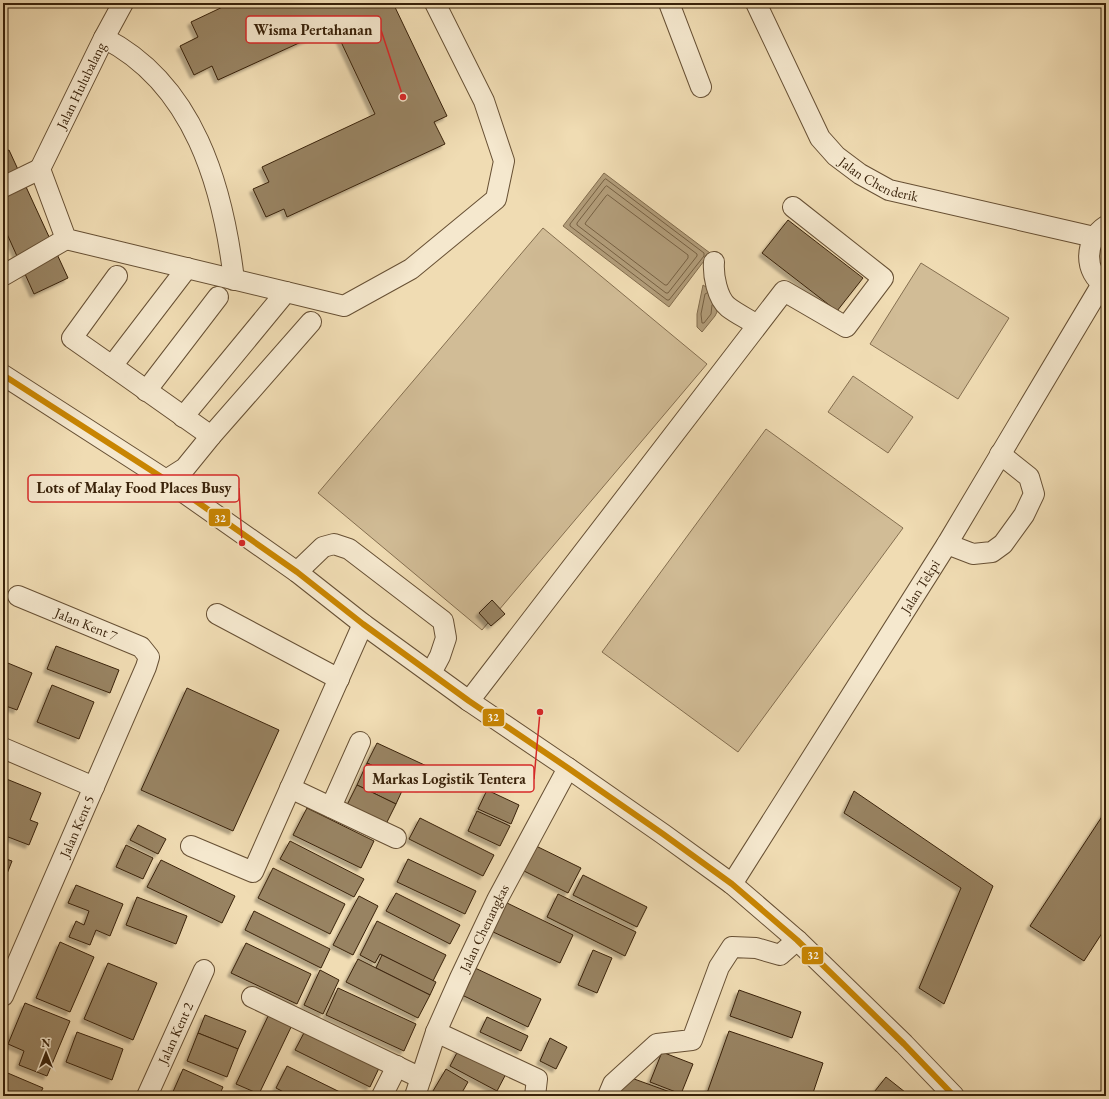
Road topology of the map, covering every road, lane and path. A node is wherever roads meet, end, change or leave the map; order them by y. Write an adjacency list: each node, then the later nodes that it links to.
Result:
1 (123, 3): 5 (street, Jalan Hulubalang)
2 (435, 3): 18 (street)
3 (669, 3): 6 (street)
4 (756, 3): 10 (street, Jalan Chenderik)
5 (104, 38): 7 (street, Jalan Hulubalang); 16 (street)
6 (701, 87)
7 (40, 170): 8 (street); 11 (street)
8 (3, 187)
9 (793, 207): 21 (street)
10 (1100, 232): 17 (street)
11 (66, 239): 13 (street); 14 (street)
12 (714, 262): 21 (street)
13 (187, 268): 16 (street); 22 (street)
14 (3, 274)
15 (117, 276): 22 (street)
16 (234, 280): 18 (street)
17 (1104, 285): 27 (street, Jalan Tekpi)
18 (286, 292): 25 (street)
19 (218, 297): 24 (street)
20 (311, 322): 26 (street)
21 (757, 325): 37 (street)
22 (112, 366): 24 (street)
23 (3, 375): 28 (street)
24 (146, 391): 25 (street)
25 (183, 417): 26 (street)
26 (211, 436): 28 (street)
27 (1000, 454): 29 (street, Jalan Tekpi); 29 (street)
28 (166, 480): 30 (street)
29 (946, 544): 46 (street, Jalan Tekpi)
30 (297, 572): 33 (street); 35 (street)
31 (18, 596): 34 (street, Jalan Kent 7)
32 (217, 614): 36 (street)
33 (363, 624): 35 (street); 36 (street)
34 (149, 657): 41 (street, Jalan Kent 5)
35 (431, 673): 37 (street)
36 (339, 679): 42 (street)
37 (469, 701): 40 (street)
38 (360, 742): 43 (street)
39 (3, 748): 41 (street)
40 (568, 768): 46 (street); 51 (street, Jalan Chenangkas)
41 (94, 787): 49 (street, Jalan Kent 5)
42 (290, 788): 43 (street); 45 (street)
43 (331, 807): 44 (street)
44 (396, 838)
45 (191, 846)
46 (732, 884): 47 (street)
47 (798, 940): 54 (street); 58 (street)
48 (204, 970): 55 (street, Jalan Kent 2)
49 (3, 996)
50 (252, 997): 52 (street)
51 (436, 1032): 53 (street, Jalan Chenangkas); 57 (street)
52 (397, 1066): 53 (street); 56 (street)
53 (418, 1087)
54 (952, 1095)
55 (147, 1096)
56 (382, 1096)
57 (535, 1096)
58 (608, 1096)

